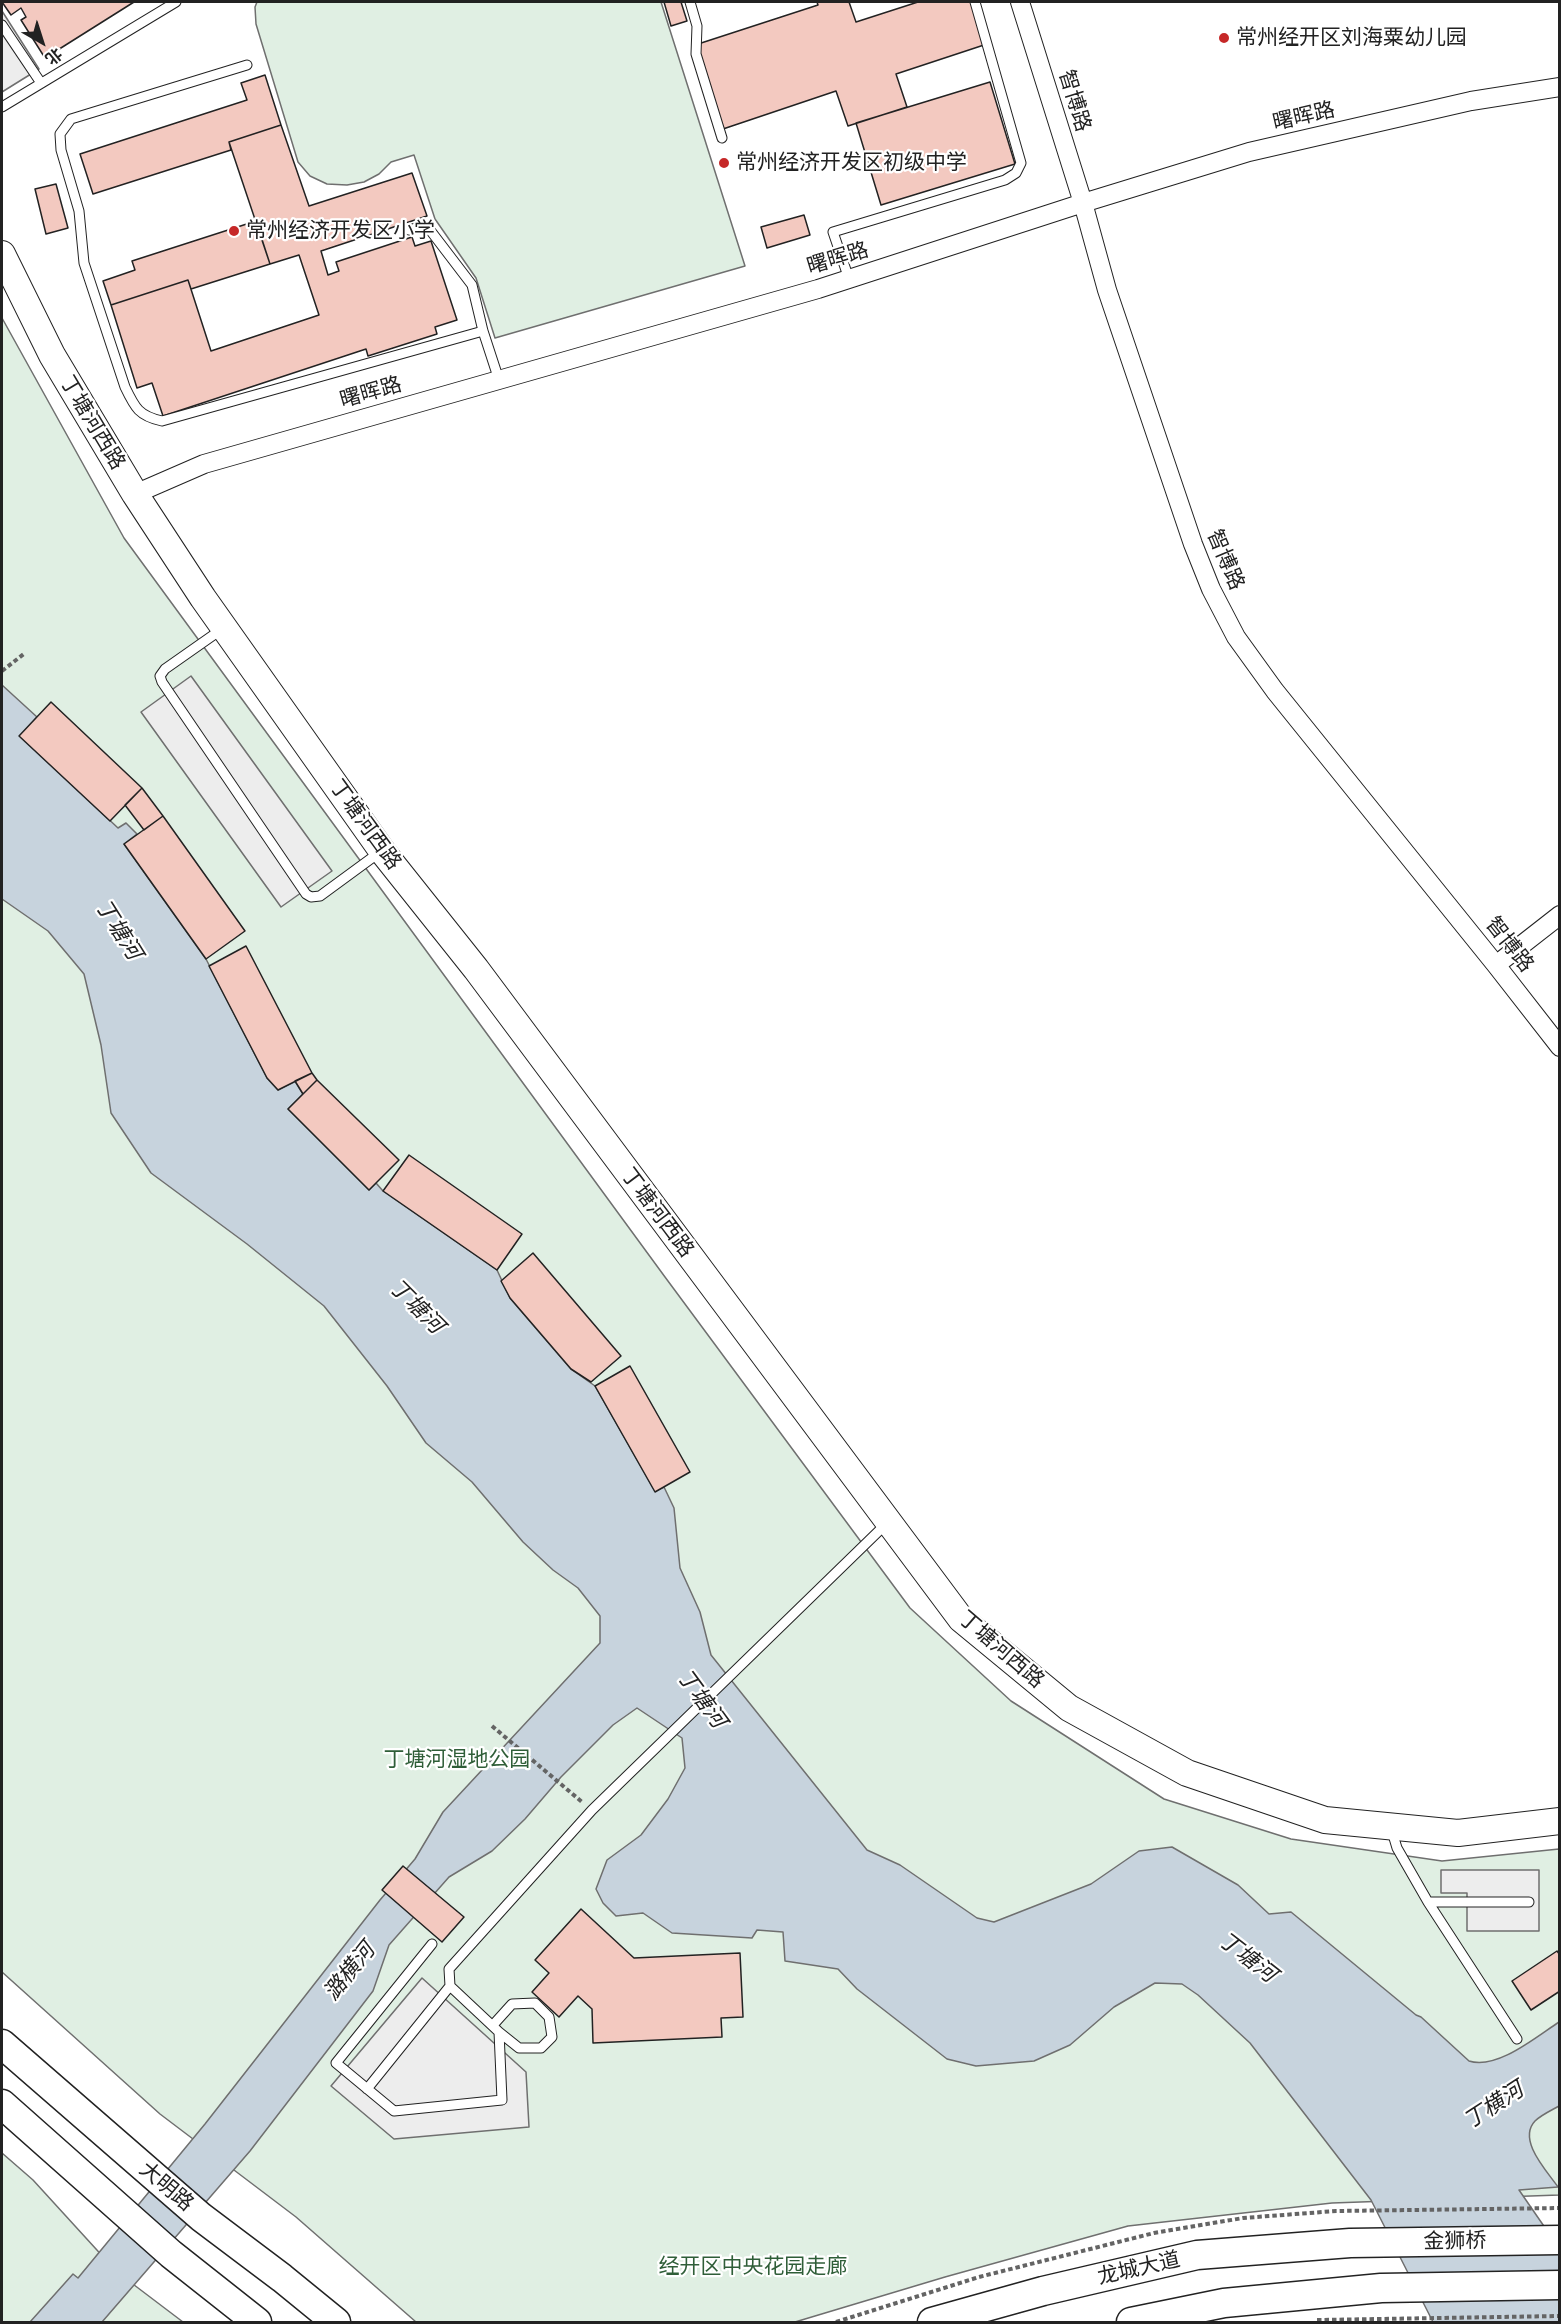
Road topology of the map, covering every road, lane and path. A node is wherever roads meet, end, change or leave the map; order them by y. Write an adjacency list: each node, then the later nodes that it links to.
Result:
1 (176, 2): 7 (lane)
2 (690, 2): 10 (lane)
3 (975, 2): 14 (lane)
4 (1020, 2): 11 (street, 智博路)
5 (2, 25): 7 (lane)
6 (247, 65): 15 (lane)
7 (41, 83): 9 (lane)
8 (1560, 87): 11 (street, 曙晖路)
9 (2, 107)
10 (722, 138)
11 (1083, 203): 14 (street, 曙晖路); 23 (street, 智博路)
12 (409, 230): 15 (lane)
13 (2, 254): 17 (street, 丁塘河西路)
14 (849, 279): 16 (street, 曙晖路)
15 (483, 331): 16 (lane)
16 (499, 380): 17 (street, 曙晖路)
17 (135, 494): 18 (street, 丁塘河西路)
18 (224, 627): 21 (street, 丁塘河西路); 21 (lane)
19 (25, 653): 20 (path)
20 (2, 671)
21 (382, 851): 25 (street, 丁塘河西路)
22 (1560, 915): 23 (street)
23 (1496, 965): 24 (street, 智博路)
24 (1560, 1047)
25 (888, 1522): 27 (lane); 29 (street, 丁塘河西路)
26 (492, 1726): 27 (path)
27 (592, 1810): 33 (lane)
28 (1560, 1821): 29 (street, 丁塘河西路)
29 (1391, 1826): 30 (lane)
30 (1428, 1902): 31 (lane); 35 (lane)
31 (1529, 1902)
32 (432, 1944): 37 (lane)
33 (450, 1986): 34 (lane); 37 (lane)
34 (496, 2029): 34 (lane); 37 (lane)
35 (1517, 2039)
36 (2, 2044): 47 (main road, 大明路)
37 (367, 2089)
38 (2, 2104): 46 (main road)
39 (1560, 2208): 40 (path)
40 (1336, 2211)
41 (1560, 2240): 42 (main road, 金狮桥)
42 (1350, 2243): 48 (main road, 龙城大道)
43 (1560, 2285): 49 (main road)
44 (1560, 2316): 45 (path)
45 (1310, 2320)
46 (257, 2322)
47 (336, 2322)
48 (932, 2322)
49 (1131, 2322)

